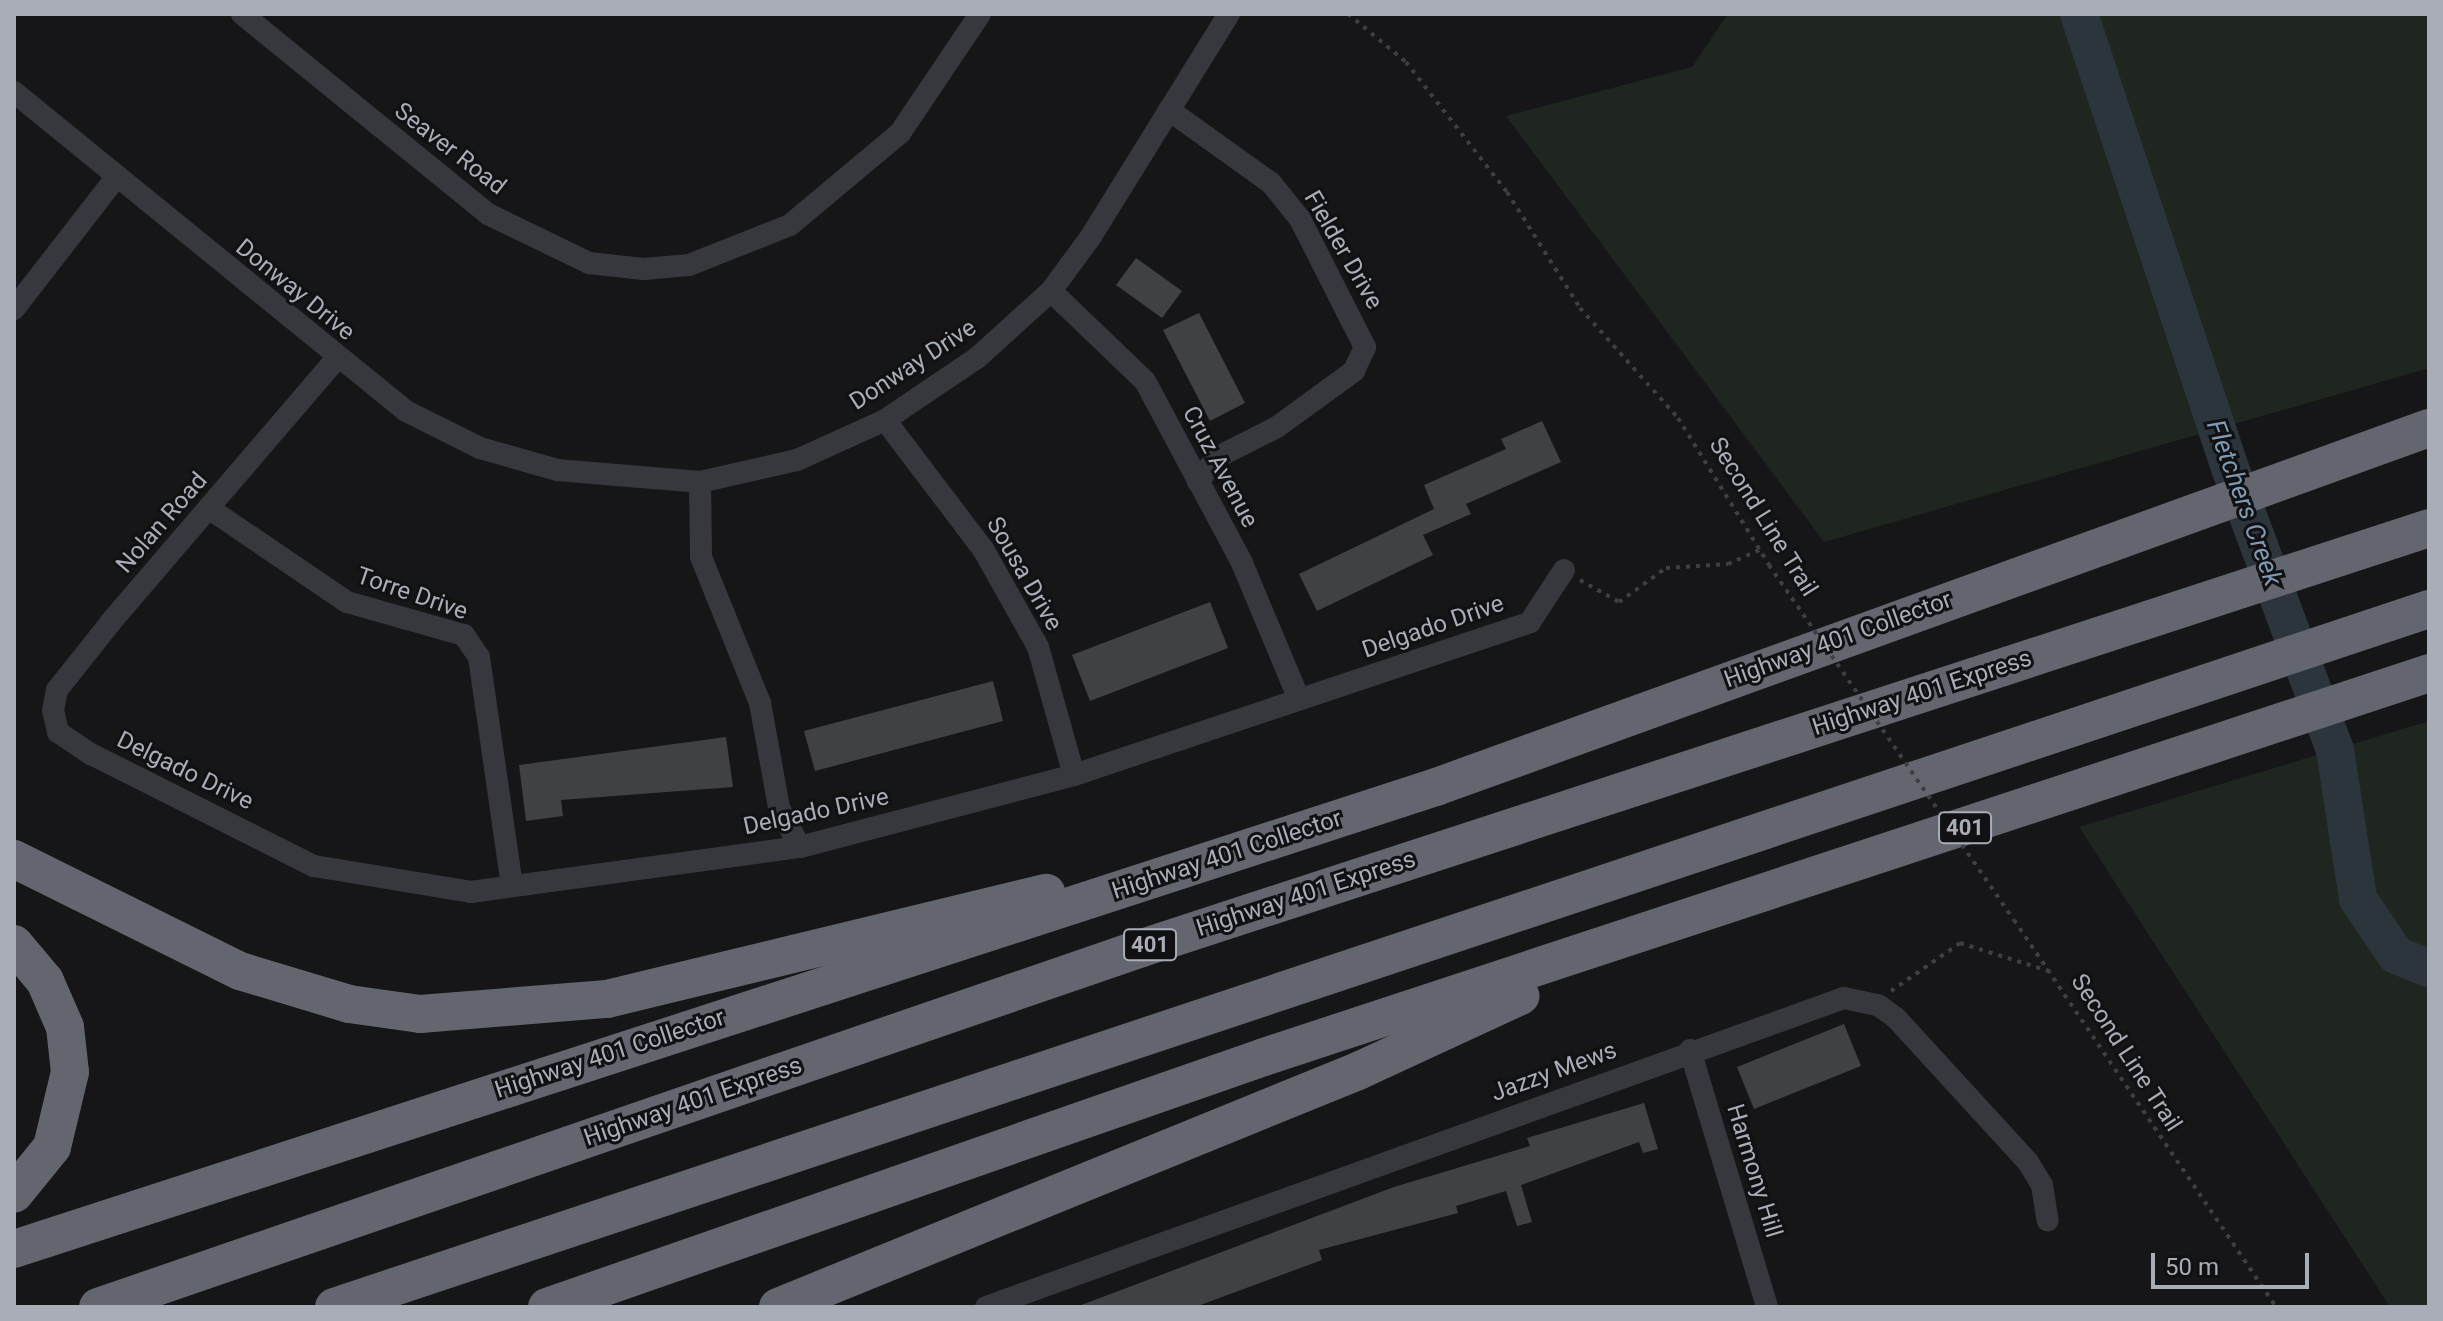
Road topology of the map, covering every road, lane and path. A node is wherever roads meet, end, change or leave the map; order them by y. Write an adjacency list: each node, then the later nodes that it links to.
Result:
1 (242, 14): 2 (street, Seaver Road)
2 (980, 14)
3 (1229, 14): 6 (street, Donway Drive)
4 (1348, 14): 17 (path, Second Line Trail)
5 (14, 92): 7 (street, Donway Drive)
6 (1169, 110): 8 (street, Donway Drive); 14 (street, Fielder Drive)
7 (115, 179): 9 (street); 10 (street, Donway Drive)
8 (1051, 291): 11 (street, Donway Drive); 14 (street, Cruz Avenue)
9 (14, 309)
10 (337, 358): 13 (street, Donway Drive); 15 (street, Nolan Road)
11 (885, 420): 13 (street, Donway Drive); 23 (street, Sousa Drive)
12 (2429, 428): 26 (highway, Highway 401 Collector / 401)
13 (700, 482): 24 (street)
14 (1198, 482): 21 (street, Cruz Avenue)
15 (210, 509): 22 (street, Nolan Road); 27 (street, Torre Drive)
16 (2429, 528): 36 (highway, Highway 401 Express / 401)
17 (1760, 550): 18 (path); 30 (path, Second Line Trail, bridge)
18 (1564, 570): 21 (street, Delgado Drive)
19 (2429, 609): 37 (highway, 401)
20 (2429, 673): 28 (highway, 401)
21 (1299, 699): 23 (street, Delgado Drive)
22 (58, 732): 27 (street, Delgado Drive)
23 (1074, 775): 24 (street, Delgado Drive)
24 (800, 847): 27 (street, Delgado Drive)
25 (14, 859): 26 (highway)
26 (1137, 885): 35 (highway, Highway 401 Collector / 401)
27 (512, 886)
28 (1669, 927): 38 (highway, 401); 39 (highway)
29 (14, 944): 33 (highway)
30 (2052, 972): 31 (path); 42 (path, Second Line Trail)
31 (1878, 1005): 32 (street, Jazzy Mews); 34 (street)
32 (1690, 1050): 40 (street, Jazzy Mews); 41 (street, Harmony Hill)
33 (14, 1194)
34 (2048, 1221)
35 (14, 1249)
36 (98, 1307)
37 (334, 1307)
38 (547, 1307)
39 (778, 1307)
40 (986, 1307)
41 (1767, 1307)
42 (2276, 1307)

